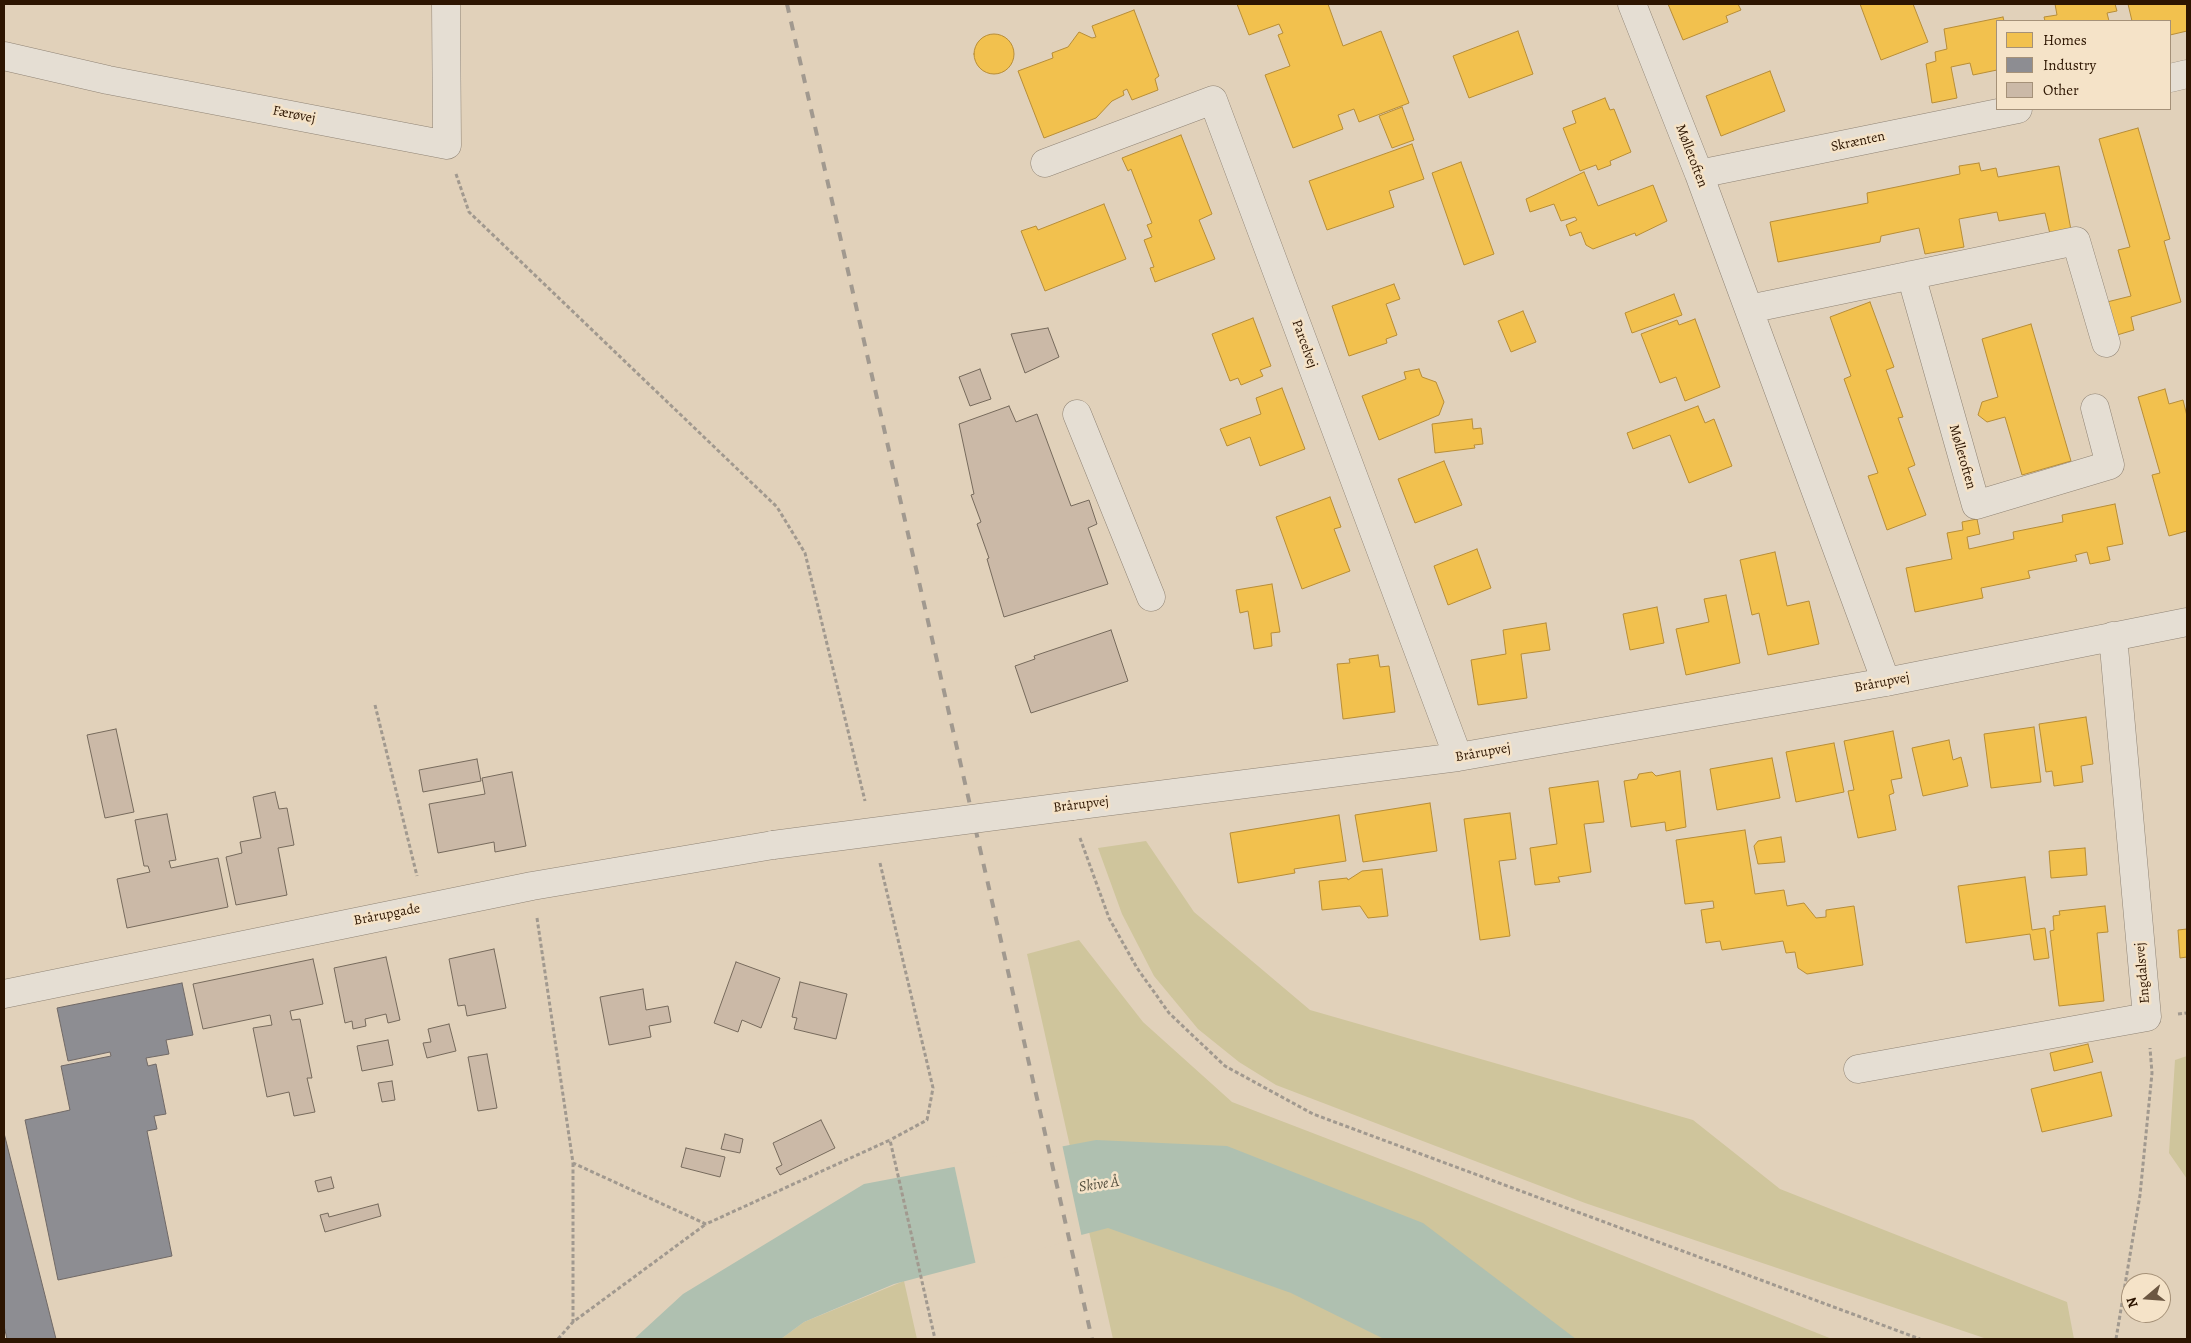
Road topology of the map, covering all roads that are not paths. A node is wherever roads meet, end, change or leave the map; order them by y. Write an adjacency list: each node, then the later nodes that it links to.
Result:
1 (446, 4): 3 (street, Færøvej)
2 (1632, 4): 8 (street, Mølletoften)
3 (4, 56)
4 (2187, 74): 5 (street)
5 (2171, 78)
6 (2013, 110): 8 (street, Skrænten)
7 (1045, 162): 18 (street, Parcelvej)
8 (1699, 174): 10 (street, Mølletoften)
9 (1911, 275): 10 (street); 11 (street); 12 (street, Mølletoften)
10 (1749, 310): 17 (street, Mølletoften)
11 (2106, 343)
12 (2095, 408)
13 (1077, 414): 14 (street)
14 (1152, 597)
15 (2187, 622): 16 (street, Brårupvej)
16 (2113, 636): 17 (street, Brårupvej); 21 (street, Engdalsvej)
17 (1886, 682): 18 (street, Brårupvej)
18 (1458, 757): 19 (street, Brårupvej, bridge)
19 (772, 845): 20 (street, Brårupgade)
20 (4, 994)
21 (1858, 1069)

